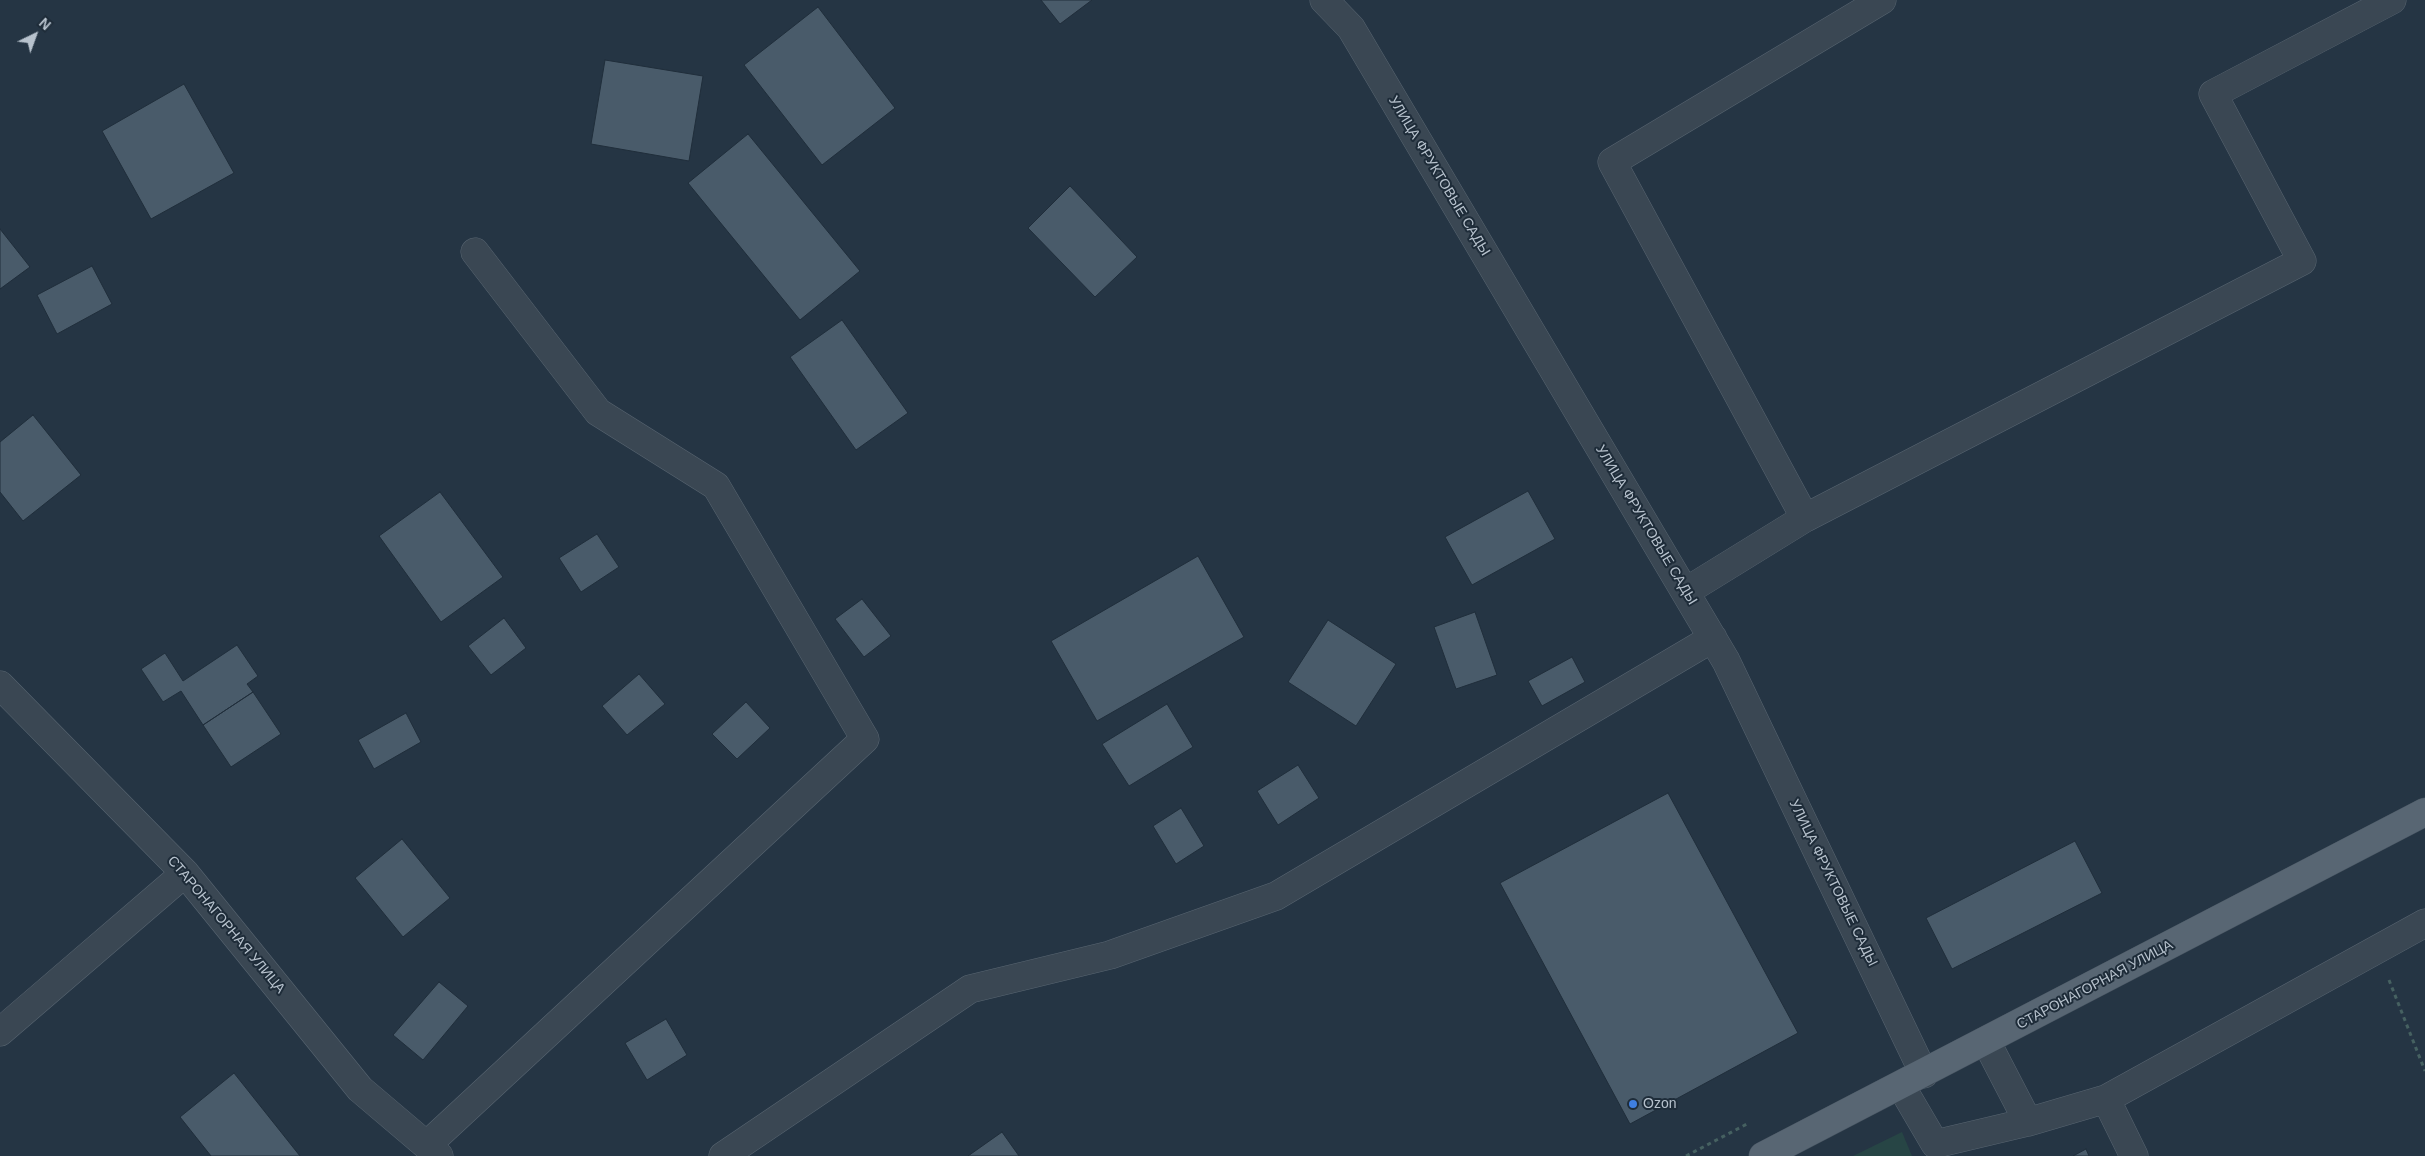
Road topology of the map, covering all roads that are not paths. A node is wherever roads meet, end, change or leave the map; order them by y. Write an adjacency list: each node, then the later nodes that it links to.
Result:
1 (1324, 0): 6 (street, УЛИЦА ФРУКТОВЫЕ САДЫ)
2 (1882, 0): 5 (street)
3 (2392, 0): 5 (street)
4 (475, 252): 17 (street)
5 (1805, 518): 6 (street)
6 (1686, 592): 7 (street, УЛИЦА ФРУКТОВЫЕ САДЫ)
7 (1713, 638): 14 (street, УЛИЦА ФРУКТОВЫЕ САДЫ); 18 (street)
8 (0, 685): 10 (street, СТАРОНАГОРНАЯ УЛИЦА)
9 (2425, 812): 13 (main road, СТАРОНАГОРНАЯ УЛИЦА)
10 (185, 873): 12 (street); 17 (street, СТАРОНАГОРНАЯ УЛИЦА)
11 (2425, 923): 15 (street)
12 (0, 1032)
13 (1986, 1042): 14 (main road, СТАРОНАГОРНАЯ УЛИЦА); 16 (street)
14 (1913, 1080): 16 (street, УЛИЦА ФРУКТОВЫЕ САДЫ); 19 (main road, СТАРОНАГОРНАЯ УЛИЦА)
15 (2106, 1099): 16 (street); 20 (street)
16 (2028, 1122)
17 (433, 1150)
18 (723, 1156)
19 (1763, 1156)
20 (2134, 1156)

